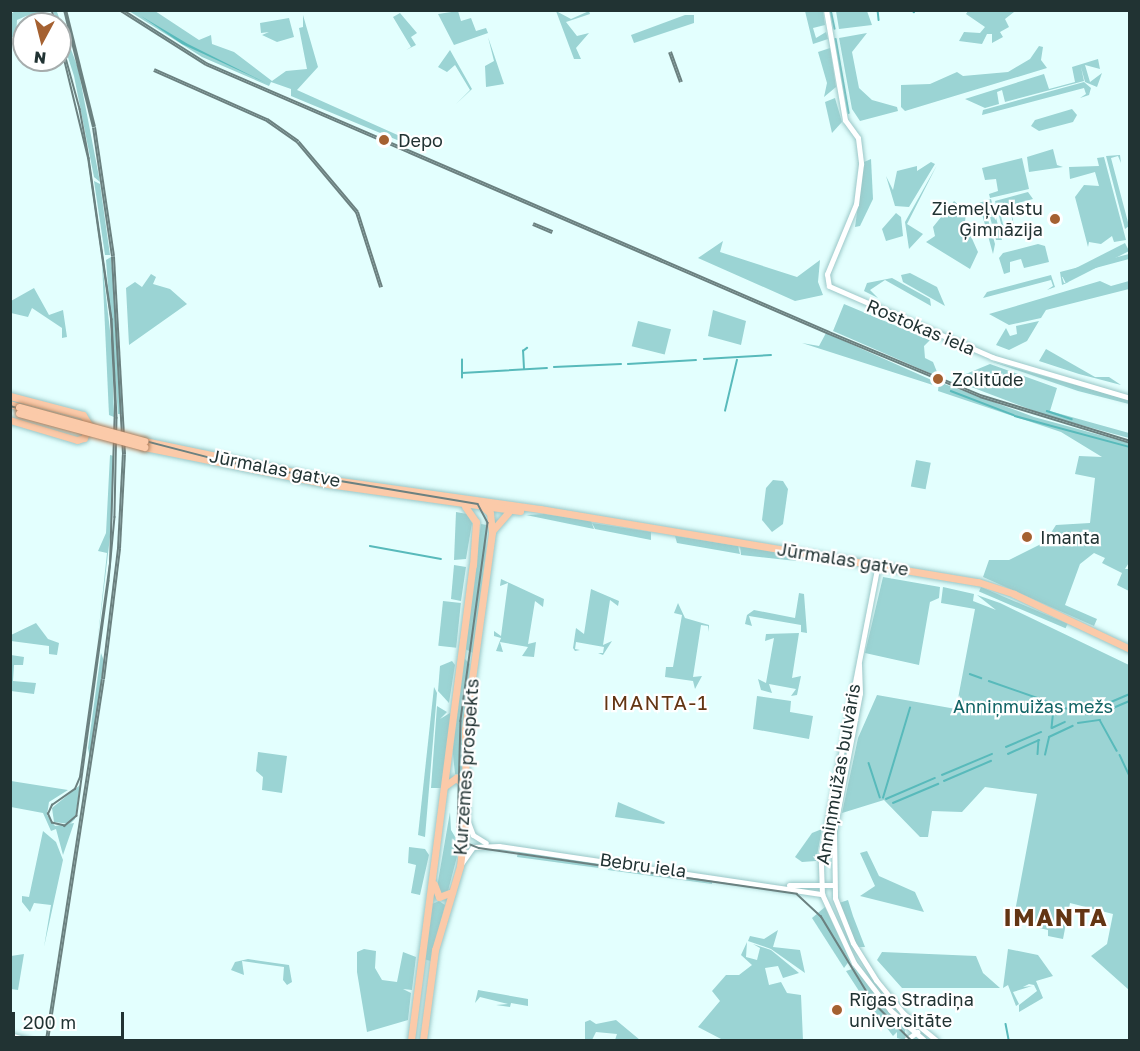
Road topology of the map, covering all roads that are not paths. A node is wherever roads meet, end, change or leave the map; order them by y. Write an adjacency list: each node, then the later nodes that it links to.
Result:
1 (826, 10): 3 (street, Rostokas iela)
2 (10, 396): 7 (main road)
3 (1130, 398)
4 (10, 404): 6 (main road, Jūrmalas gatve)
5 (10, 410): 6 (main road, Jūrmalas gatve)
6 (19, 410): 8 (main road, Jūrmalas gatve, bridge)
7 (10, 420)
8 (144, 444): 9 (main road, Jūrmalas gatve); 10 (main road, Jūrmalas gatve)
9 (474, 500): 11 (main road); 12 (main road, Jūrmalas gatve)
10 (465, 507): 11 (main road, Jūrmalas gatve); 17 (main road, Kurzemes prospekts)
11 (488, 510): 13 (main road, Jūrmalas gatve); 14 (main road, Kurzemes prospekts)
12 (543, 510): 13 (main road, Jūrmalas gatve); 15 (main road, Jūrmalas gatve)
13 (508, 513): 14 (main road)
14 (492, 532): 19 (main road, Kurzemes prospekts)
15 (878, 565): 16 (main road, Jūrmalas gatve); 18 (street, Anniņmuižas bulvāris)
16 (1130, 649)
17 (460, 656): 19 (main road); 20 (main road, Kurzemes prospekts)
18 (859, 664): 26 (street, Anniņmuižas bulvāris); 27 (street, Anniņmuižas bulvāris)
19 (474, 665): 21 (main road, Kurzemes prospekts)
20 (445, 786): 21 (main road); 25 (main road, Kurzemes prospekts)
21 (466, 787): 22 (main road, Kurzemes prospekts)
22 (466, 817): 23 (street, Bebru iela); 24 (main road, Kurzemes prospekts)
23 (499, 846): 24 (street, Bebru iela); 28 (street, Bebru iela)
24 (460, 866): 29 (main road, Kurzemes prospekts)
25 (433, 882): 29 (main road); 36 (main road, Kurzemes prospekts)
26 (824, 884): 27 (street, Anniņmuižas bulvāris); 28 (street, Bebru iela); 31 (street, Anniņmuižas bulvāris)
27 (834, 885): 30 (street, Anniņmuižas bulvāris)
28 (786, 886): 31 (street, Bebru iela)
29 (452, 892): 37 (main road, Kurzemes prospekts)
30 (835, 895): 31 (street); 32 (street, Anniņmuižas bulvāris)
31 (824, 896): 34 (street)
32 (920, 1028): 34 (street); 40 (street, Anniņmuižas bulvāris)
33 (10, 1035): 35 (street)
34 (915, 1037): 38 (street); 39 (street)
35 (28, 1041)
36 (411, 1041)
37 (423, 1041)
38 (906, 1041)
39 (924, 1041)
40 (936, 1041)

